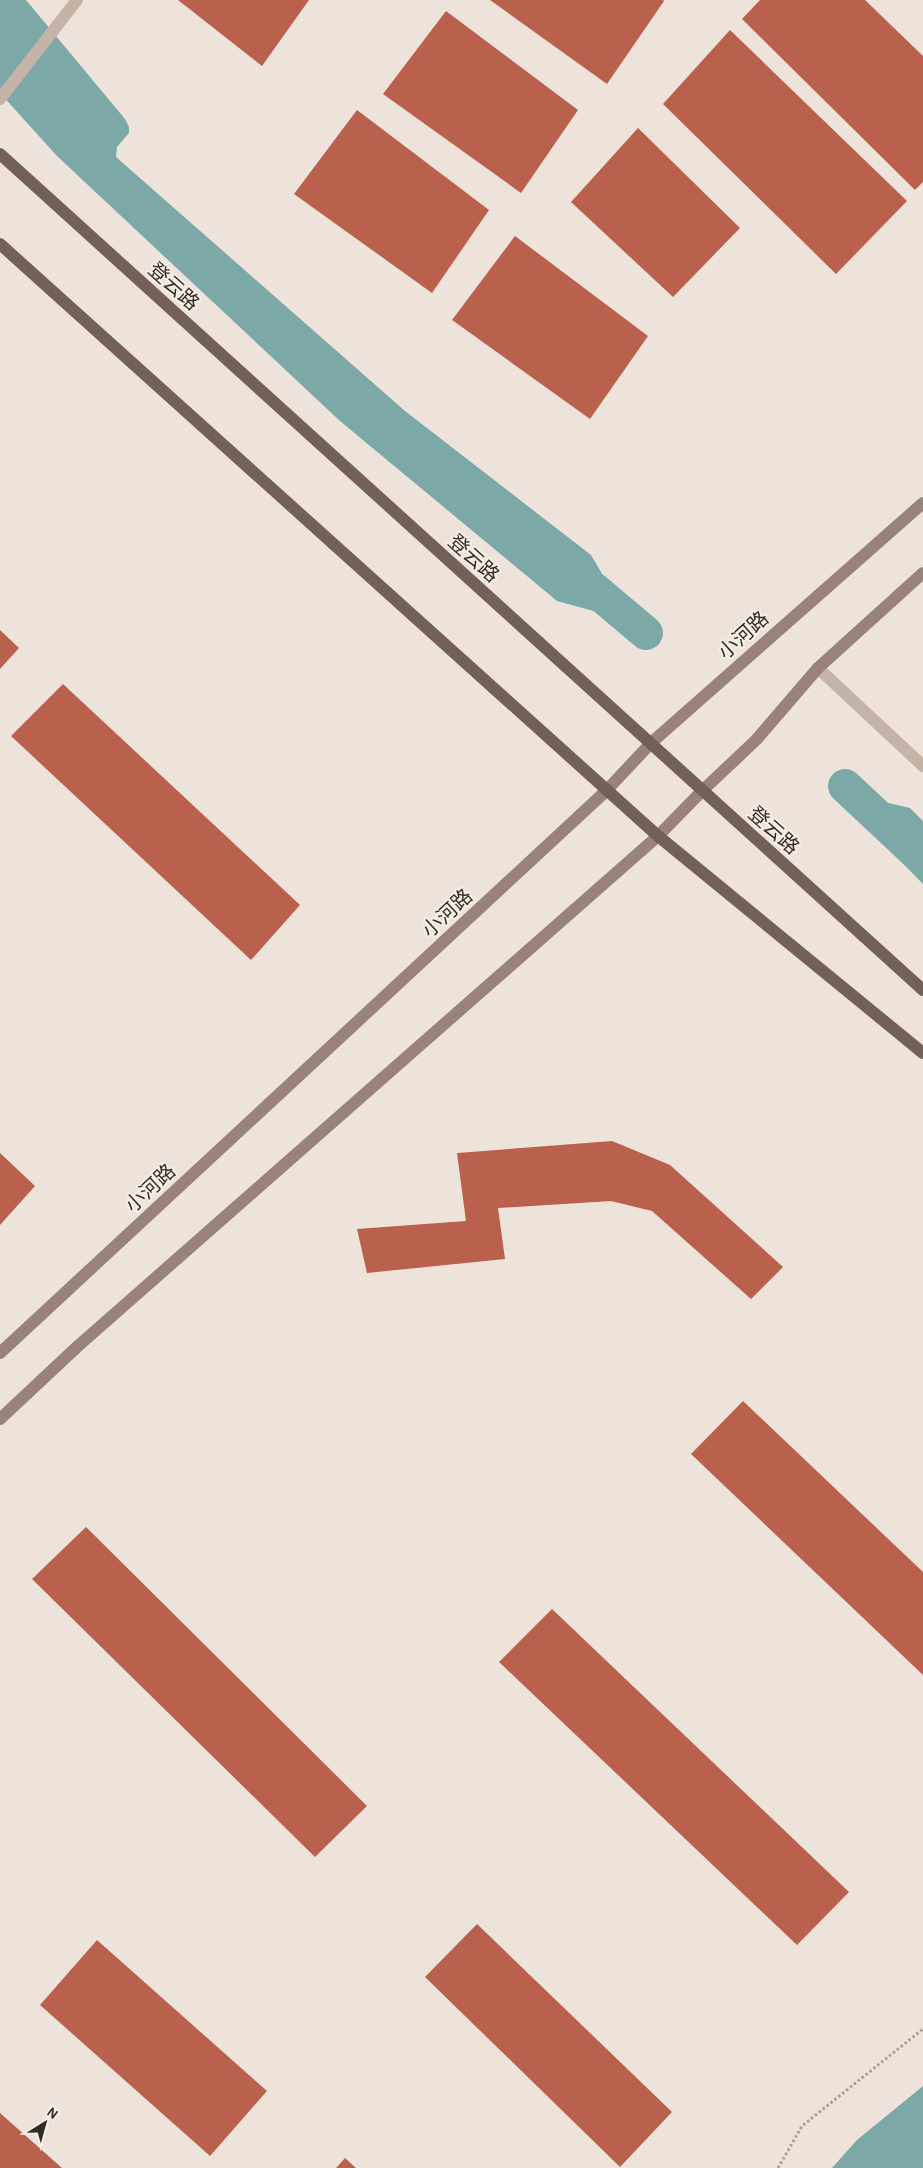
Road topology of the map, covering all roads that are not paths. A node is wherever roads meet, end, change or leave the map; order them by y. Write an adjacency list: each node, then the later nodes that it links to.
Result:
1 (77, 0): 2 (street)
2 (4, 95)
3 (0, 154): 8 (main road, 登云路)
4 (0, 244): 10 (main road)
5 (923, 503): 8 (main road, 小河路)
6 (923, 573): 7 (main road)
7 (818, 668): 9 (street); 11 (main road)
8 (652, 743): 10 (main road, 小河路); 11 (main road, 登云路)
9 (923, 766)
10 (606, 791): 12 (main road); 15 (main road, 小河路)
11 (702, 791): 12 (main road); 13 (main road, 登云路)
12 (658, 836): 14 (main road); 16 (main road)
13 (923, 990)
14 (923, 1053)
15 (0, 1353)
16 (0, 1419)

